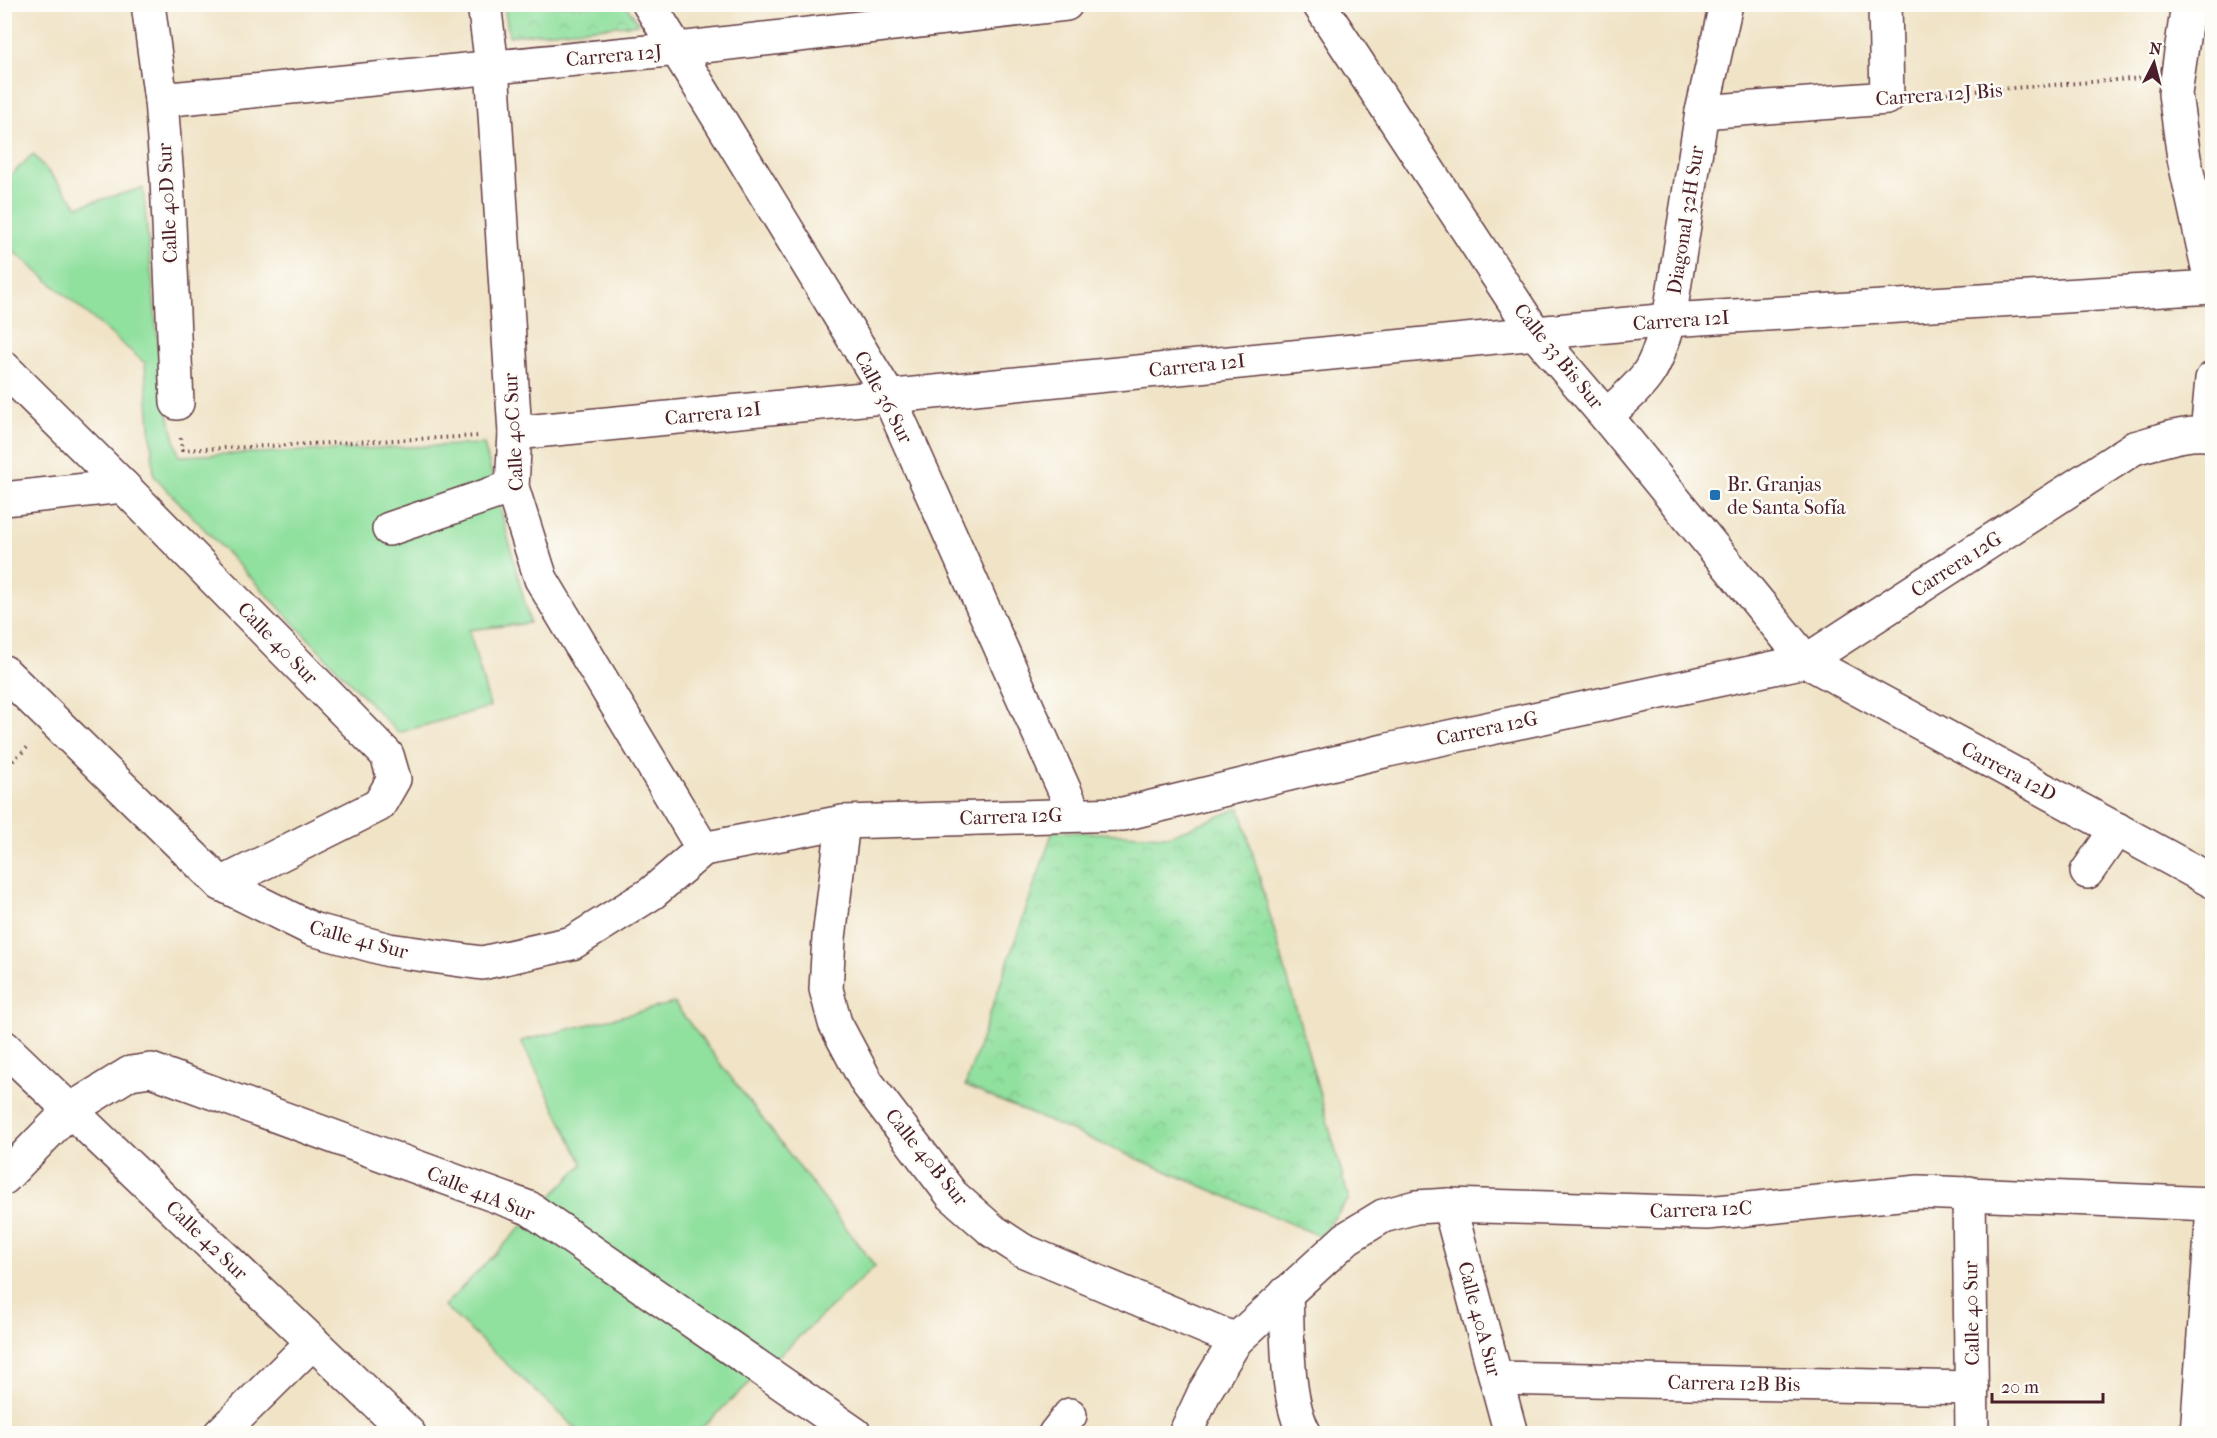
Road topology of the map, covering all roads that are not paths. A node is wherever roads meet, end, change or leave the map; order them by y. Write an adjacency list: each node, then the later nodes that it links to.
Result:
1 (148, 4): 11 (street, Calle 40D Sur)
2 (484, 4): 10 (street, Calle 40C Sur)
3 (649, 4): 9 (street, Calle 36 Sur)
4 (1066, 4): 9 (street, Carrera 12J)
5 (1726, 4): 12 (street, Diagonal 32H Sur)
6 (1885, 4): 12 (street, Carrera 12J Bis)
7 (2188, 4): 13 (street)
8 (1328, 8): 15 (street, Calle 33 Bis Sur)
9 (678, 49): 10 (street, Carrera 12J); 18 (street, Calle 36 Sur)
10 (492, 66): 11 (street, Carrera 12J); 21 (street, Calle 40C Sur)
11 (161, 100): 19 (street, Calle 40D Sur)
12 (1702, 112): 14 (street, Diagonal 32H Sur)
13 (2212, 286): 14 (street, Carrera 12I)
14 (1669, 320): 15 (street, Carrera 12I); 20 (street, Diagonal 32H Sur)
15 (1535, 333): 18 (street, Carrera 12I); 20 (street, Calle 33 Bis Sur)
16 (4, 368): 23 (street, Calle 40 Sur)
17 (2212, 379): 22 (street)
18 (888, 395): 21 (street, Carrera 12I); 29 (street, Calle 36 Sur)
19 (177, 403)
20 (1606, 416): 27 (street, Calle 33 Bis Sur)
21 (514, 433): 24 (street, Calle 40C Sur)
22 (2210, 434): 27 (street, Carrera 12G)
23 (123, 486): 25 (street); 35 (street, Calle 40 Sur)
24 (512, 488): 26 (street); 32 (street, Calle 40C Sur)
25 (4, 499)
26 (389, 529)
27 (1806, 661): 29 (street, Carrera 12G); 31 (street, Carrera 12D)
28 (4, 672): 35 (street, Calle 41 Sur)
29 (1075, 814): 30 (street, Carrera 12G)
30 (843, 822): 32 (street, Carrera 12G); 44 (street, Calle 40B Sur)
31 (2117, 829): 33 (street); 34 (street, Carrera 12D)
32 (703, 849): 35 (street, Calle 41 Sur)
33 (2087, 872)
34 (2212, 881)
35 (221, 884)
36 (4, 1047): 37 (street, Calle 42 Sur)
37 (70, 1110): 38 (street); 45 (street, Calle 42 Sur); 50 (street, Calle 41A Sur)
38 (4, 1178)
39 (1969, 1193): 40 (street, Carrera 12C); 41 (street, Carrera 12C); 47 (street, Calle 40 Sur)
40 (2212, 1204)
41 (1449, 1205): 43 (street, Carrera 12C); 46 (street, Calle 40A Sur)
42 (2212, 1222): 55 (street)
43 (1286, 1293): 44 (street, Carrera 12C); 52 (street)
44 (1236, 1340): 51 (street, Carrera 12C)
45 (313, 1342): 48 (street); 49 (street, Calle 42 Sur)
46 (1497, 1378): 47 (street, Carrera 12B Bis); 53 (street, Calle 40A Sur)
47 (1972, 1388): 54 (street, Calle 40 Sur)
48 (220, 1434)
49 (409, 1434)
50 (855, 1434)
51 (1185, 1434)
52 (1305, 1434)
53 (1511, 1434)
54 (1972, 1434)
55 (2197, 1434)

